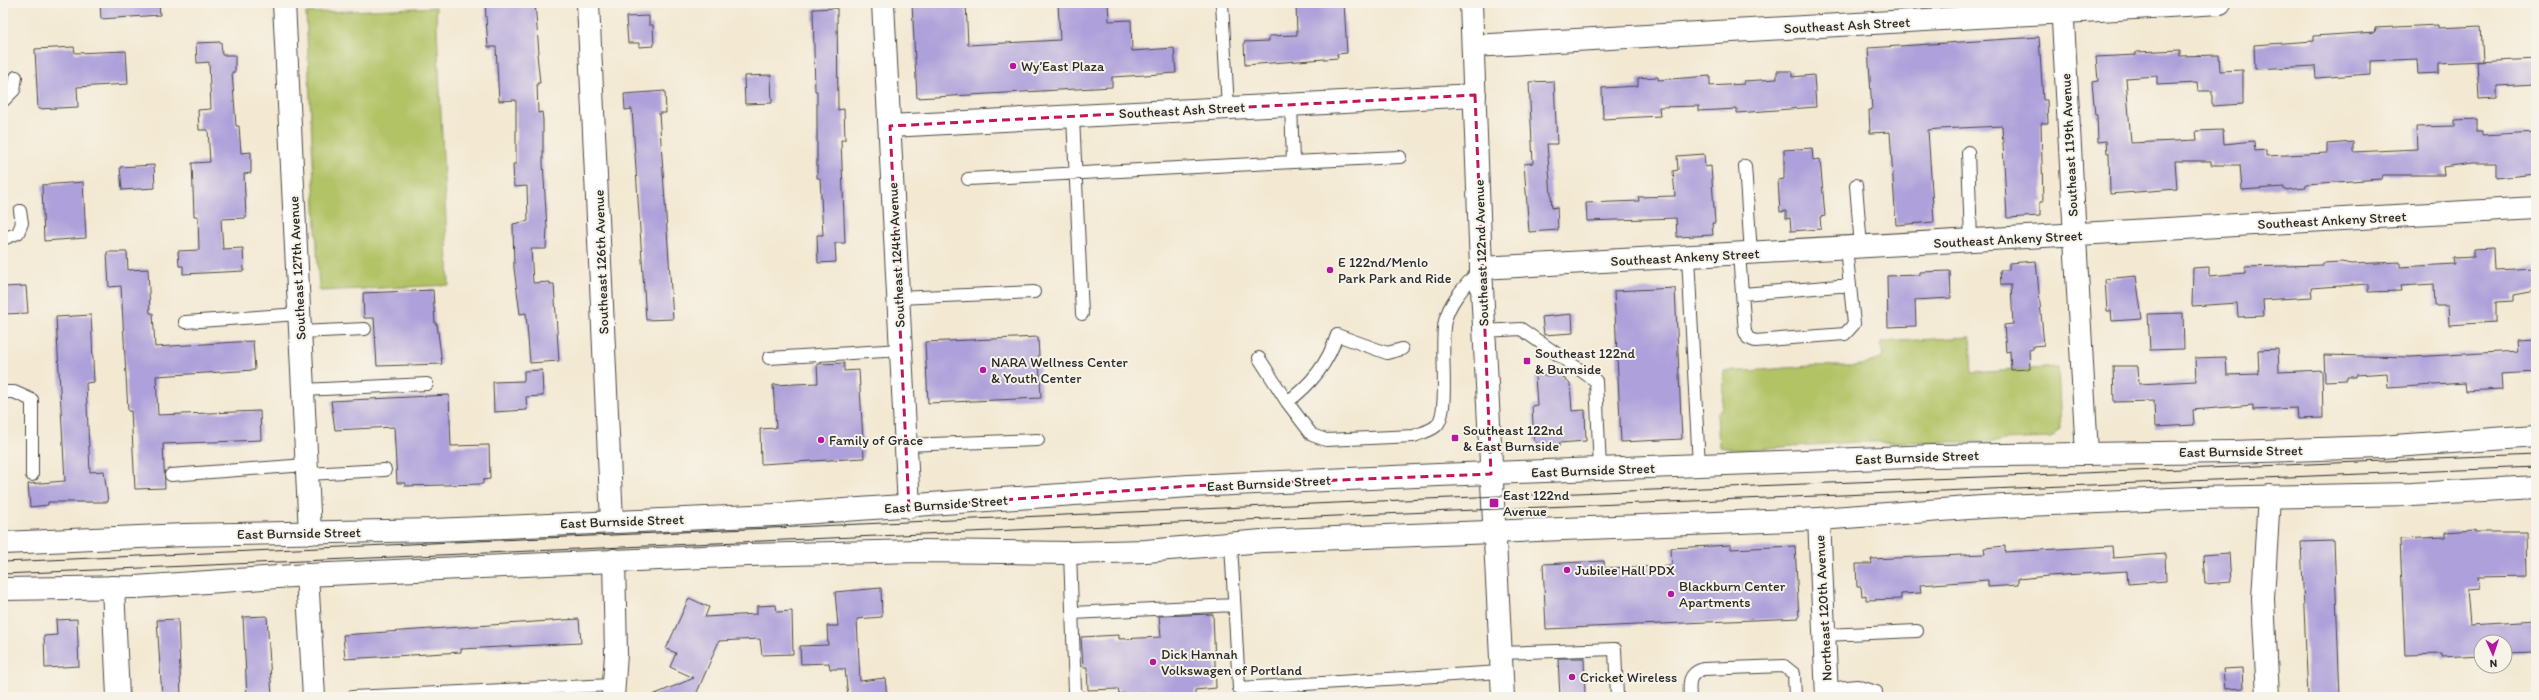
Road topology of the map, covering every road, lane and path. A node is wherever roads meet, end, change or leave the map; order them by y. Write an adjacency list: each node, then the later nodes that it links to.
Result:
1 (284, 3): 38 (street, Southeast 127th Avenue)
2 (588, 3): 64 (street, Southeast 126th Avenue)
3 (883, 3): 15 (street, Southeast 124th Avenue)
4 (1222, 3): 13 (lane)
5 (1471, 3): 8 (street, Southeast 122nd Avenue)
6 (2220, 3): 7 (street, Southeast Ash Street)
7 (2062, 8): 8 (street, Southeast Ash Street); 25 (street, Southeast 119th Avenue)
8 (1473, 46): 10 (street, Southeast 122nd Avenue)
9 (16, 77): 11 (lane)
10 (1475, 96): 12 (street, Southeast Ash Street); 31 (street, Southeast 122nd Avenue)
11 (3, 101)
12 (1291, 104): 13 (street, Southeast Ash Street); 18 (lane)
13 (1228, 108): 14 (street, Southeast Ash Street)
14 (1073, 116): 15 (street, Southeast Ash Street); 20 (lane)
15 (890, 126): 35 (street, Southeast 124th Avenue)
16 (1968, 152): 27 (lane)
17 (1400, 157): 18 (lane)
18 (1293, 162): 20 (lane)
19 (1745, 166): 29 (lane)
20 (1076, 172): 21 (lane); 36 (lane)
21 (968, 179)
22 (1856, 185): 28 (lane)
23 (2536, 208): 25 (street, Southeast Ankeny Street)
24 (20, 211): 26 (lane)
25 (2074, 235): 27 (street, Southeast Ankeny Street); 52 (street, Southeast 119th Avenue)
26 (3, 239)
27 (1971, 241): 28 (street, Southeast Ankeny Street)
28 (1854, 247): 29 (street, Southeast Ankeny Street); 32 (lane)
29 (1745, 254): 30 (street, Southeast Ankeny Street); 34 (lane)
30 (1688, 257): 31 (street, Southeast Ankeny Street); 53 (lane)
31 (1481, 268): 40 (street, Southeast 122nd Avenue); 48 (lane)
32 (1850, 285): 34 (lane); 34 (lane)
33 (1034, 292): 35 (lane)
34 (1743, 294)
35 (898, 298): 42 (street, Southeast 124th Avenue)
36 (1082, 314)
37 (185, 322): 38 (lane)
38 (300, 323): 39 (lane); 46 (street, Southeast 127th Avenue)
39 (365, 329)
40 (1484, 331): 55 (lane); 57 (street, Southeast 122nd Avenue)
41 (1402, 349): 48 (lane)
42 (901, 350): 43 (lane); 51 (street, Southeast 124th Avenue)
43 (769, 358)
44 (1259, 358): 48 (lane)
45 (427, 384): 46 (lane)
46 (303, 390): 54 (street, Southeast 127th Avenue)
47 (3, 392): 58 (lane)
48 (1287, 402)
49 (2536, 436): 52 (street, East Burnside Street)
50 (1038, 440): 51 (lane)
51 (906, 445): 62 (street, Southeast 124th Avenue)
52 (2087, 454): 53 (street, East Burnside Street)
53 (1699, 466): 55 (street, East Burnside Street)
54 (307, 469): 56 (lane); 59 (lane); 66 (street, Southeast 127th Avenue)
55 (1600, 469): 57 (street, East Burnside Street)
56 (385, 470)
57 (1491, 474): 62 (street, East Burnside Street); 65 (street, Southeast 122nd Avenue)
58 (32, 475)
59 (171, 475)
60 (2536, 487): 61 (street)
61 (2269, 496): 63 (street); 90 (street)
62 (909, 507): 64 (street, East Burnside Street)
63 (1819, 519): 65 (street); 77 (street, Northeast 120th Avenue)
64 (612, 521): 66 (street, East Burnside Street)
65 (1494, 532): 68 (street); 78 (street, Southeast 122nd Avenue)
66 (310, 533): 67 (street, East Burnside Street)
67 (3, 543)
68 (1231, 544): 69 (street); 74 (lane)
69 (1070, 553): 70 (street); 75 (lane)
70 (614, 560): 71 (street); 79 (street)
71 (307, 575): 72 (street); 82 (street)
72 (113, 587): 73 (street); 81 (street)
73 (3, 589)
74 (1234, 605): 75 (lane); 78 (lane)
75 (1073, 614): 84 (lane)
76 (1917, 631): 77 (lane)
77 (1824, 635): 80 (street, Northeast 120th Avenue)
78 (1500, 662): 85 (street, Southeast 122nd Avenue); 86 (lane)
79 (612, 691): 83 (lane)
80 (1827, 693): 89 (lane)
81 (118, 697)
82 (314, 697)
83 (352, 697)
84 (1080, 697)
85 (1503, 697)
86 (1617, 697)
87 (1690, 697): 88 (lane)
88 (1795, 697)
89 (1876, 697)
90 (2268, 697)

